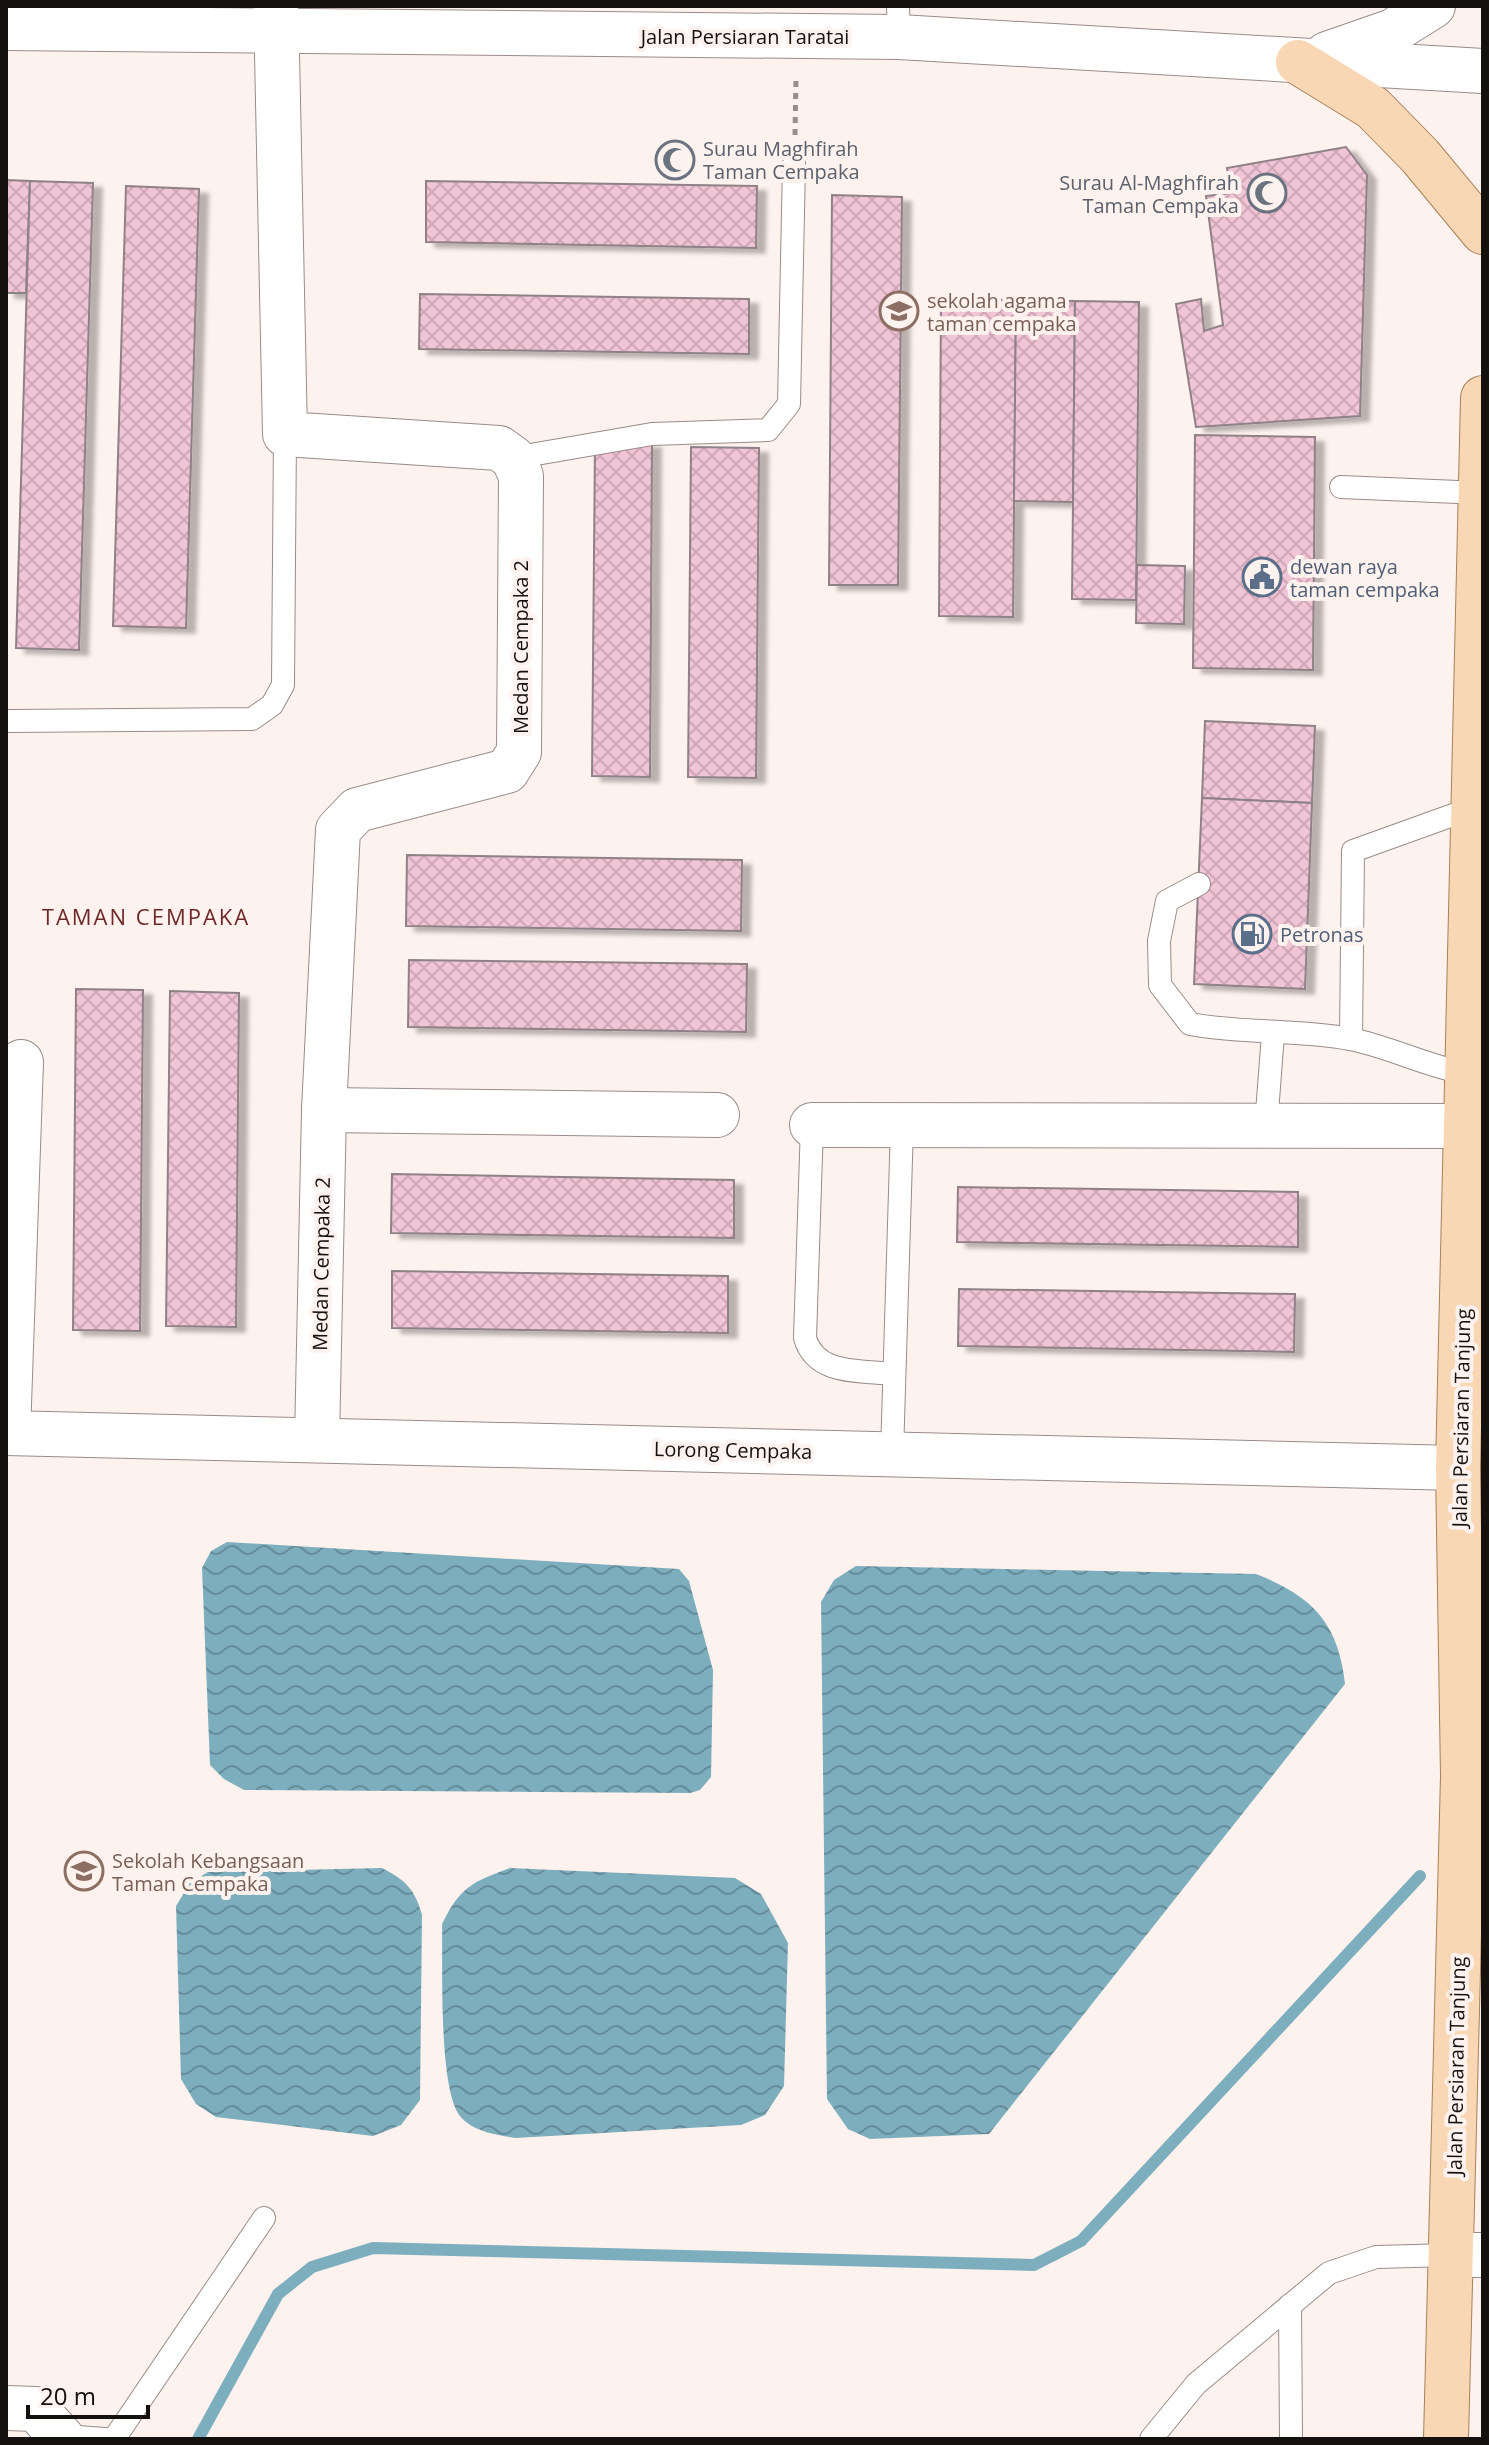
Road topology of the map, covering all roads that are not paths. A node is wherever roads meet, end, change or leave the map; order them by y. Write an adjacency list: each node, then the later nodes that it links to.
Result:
1 (1433, 6): 5 (street)
2 (276, 19): 3 (street, Jalan Persiaran Taratai); 4 (street, Jalan Persiaran Taratai); 10 (street)
3 (898, 22): 5 (street, Jalan Persiaran Taratai)
4 (6, 28)
5 (1298, 62): 6 (street, Jalan Persiaran Taratai); 8 (main road)
6 (1483, 71)
7 (794, 164): 11 (lane)
8 (1483, 232)
9 (1483, 398): 13 (main road, Jalan Persiaran Tanjung)
10 (285, 434): 11 (street); 15 (lane)
11 (513, 458): 22 (street, Medan Cempaka 2)
12 (1341, 487): 13 (lane)
13 (1481, 493): 14 (main road, Jalan Persiaran Tanjung)
14 (1480, 669): 16 (main road, Jalan Persiaran Tanjung)
15 (10, 721)
16 (1475, 819): 19 (lane); 21 (main road, Jalan Persiaran Tanjung)
17 (1199, 884): 18 (lane)
18 (1273, 1034): 19 (lane); 26 (lane)
19 (1351, 1039): 21 (lane)
20 (21, 1062): 29 (street, Lorong Cempaka)
21 (1469, 1074): 27 (main road, Jalan Persiaran Tanjung)
22 (324, 1110): 23 (street); 30 (street, Medan Cempaka 2)
23 (717, 1115)
24 (812, 1125): 25 (street); 28 (lane)
25 (902, 1126): 26 (street); 28 (lane)
26 (1266, 1126): 27 (street)
27 (1468, 1126): 32 (main road, Jalan Persiaran Tanjung)
28 (894, 1374): 31 (lane)
29 (7, 1433): 30 (street, Lorong Cempaka)
30 (317, 1440): 31 (street, Lorong Cempaka)
31 (892, 1454): 32 (street, Lorong Cempaka)
32 (1458, 1468): 33 (main road, Jalan Persiaran Tanjung)
33 (1471, 1903): 35 (main road, Jalan Persiaran Tanjung)
34 (264, 2218): 39 (lane)
35 (1467, 2255): 36 (lane); 42 (main road, Jalan Persiaran Tanjung)
36 (1290, 2305): 40 (lane); 41 (lane)
37 (6, 2408): 38 (street)
38 (77, 2438)
39 (114, 2439)
40 (1151, 2439)
41 (1291, 2439)
42 (1446, 2439)

